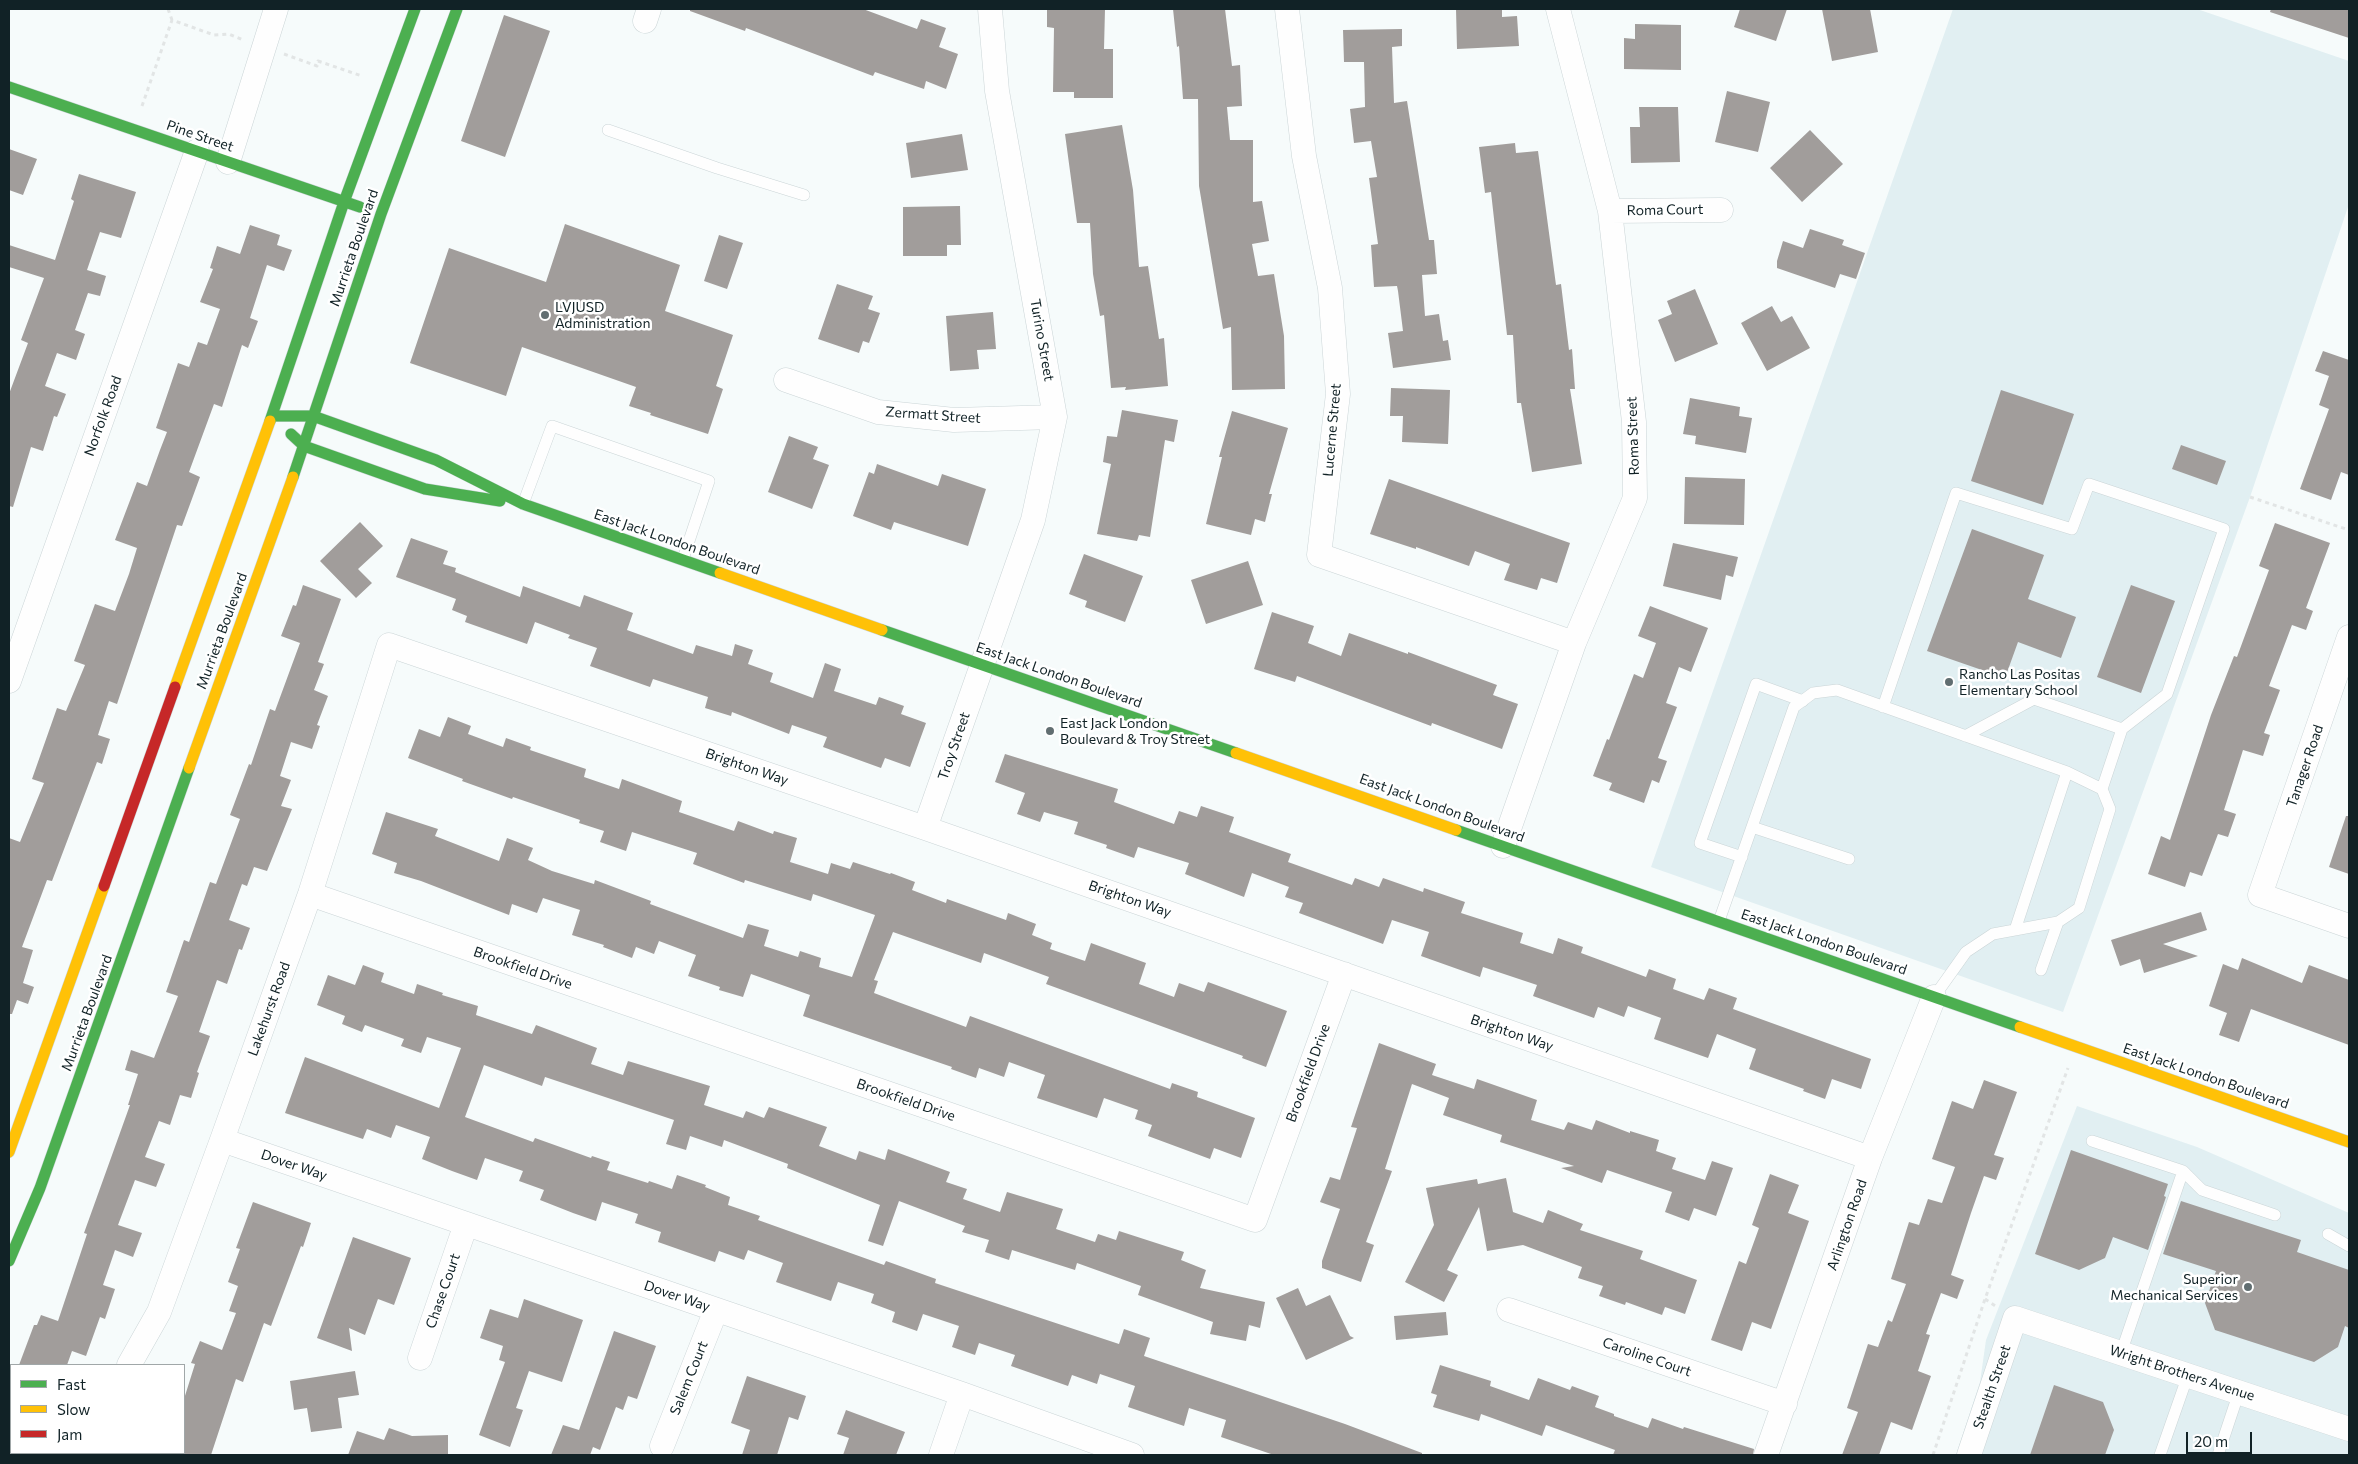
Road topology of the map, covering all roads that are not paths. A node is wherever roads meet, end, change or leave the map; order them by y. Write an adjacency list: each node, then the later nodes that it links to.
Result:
1 (276, 9): 10 (street)
2 (415, 9): 12 (main road, Murrieta Boulevard)
3 (457, 9): 15 (main road, Murrieta Boulevard)
4 (990, 9): 19 (street, Turino Street)
5 (1287, 9): 24 (street, Lucerne Street)
6 (1558, 9): 14 (street, Roma Street)
7 (9, 87): 9 (main road, Pine Street)
8 (608, 130): 11 (lane)
9 (197, 151): 10 (main road, Pine Street); 27 (street, Norfolk Road)
10 (228, 162): 12 (main road, Pine Street)
11 (804, 195)
12 (344, 202): 15 (main road, Pine Street); 17 (main road, Murrieta Boulevard)
13 (1721, 210): 14 (street, Roma Court)
14 (1610, 211): 24 (street, Roma Street)
15 (381, 214): 18 (main road, Murrieta Boulevard)
16 (786, 380): 19 (street, Zermatt Street)
17 (272, 416): 18 (main road, East Jack London Boulevard); 20 (main road, East Jack London Boulevard); 50 (main road, Murrieta Boulevard)
18 (314, 416): 20 (main road, Murrieta Boulevard); 21 (main road, East Jack London Boulevard)
19 (1055, 417): 26 (street, Turino Street)
20 (304, 446): 21 (main road, East Jack London Boulevard); 57 (main road, Murrieta Boulevard)
21 (524, 504): 22 (main road, East Jack London Boulevard); 22 (lane)
22 (682, 559): 26 (main road, East Jack London Boulevard)
23 (2349, 637): 42 (street, Tanager Road)
24 (1574, 643): 36 (street, Roma Street)
25 (389, 645): 34 (street, Brighton Way); 39 (street, Lakehurst Road)
26 (982, 664): 34 (street, Troy Street); 36 (main road, East Jack London Boulevard)
27 (9, 681)
28 (1803, 700): 29 (lane); 35 (lane); 37 (lane)
29 (1883, 706): 30 (lane); 31 (lane)
30 (2122, 729): 31 (lane); 33 (lane)
31 (1965, 736): 32 (lane)
32 (2067, 772): 33 (lane); 43 (lane)
33 (2102, 789): 41 (lane)
34 (925, 828): 45 (street, Brighton Way)
35 (1752, 828): 37 (lane); 38 (lane)
36 (1502, 846): 40 (main road, East Jack London Boulevard)
37 (1742, 857): 40 (lane)
38 (1849, 859)
39 (310, 894): 45 (street, Brookfield Drive); 47 (street, Lakehurst Road)
40 (1719, 921): 46 (main road, East Jack London Boulevard)
41 (2058, 922): 43 (lane); 44 (lane)
42 (2349, 926)
43 (2014, 930): 46 (lane)
44 (2041, 970)
45 (1344, 974): 51 (street, Brighton Way)
46 (1934, 997): 49 (main road, East Jack London Boulevard); 51 (street, Arlington Road)
47 (222, 1140): 54 (street, Dover Way); 63 (street, Lakehurst Road)
48 (2092, 1141): 52 (lane)
49 (2349, 1142)
50 (9, 1152)
51 (1870, 1158): 67 (street, Arlington Road)
52 (2182, 1171): 53 (lane); 61 (lane)
53 (2275, 1215)
54 (466, 1224): 58 (street, Dover Way); 62 (street, Chase Court)
55 (2328, 1234): 56 (lane)
56 (2349, 1246)
57 (9, 1260)
58 (716, 1310): 66 (street, Dover Way); 69 (street, Salem Court)
59 (1509, 1310): 67 (street, Caroline Court)
60 (2015, 1318): 61 (street, Wright Brothers Avenue); 73 (street, Stealth Street)
61 (2121, 1353): 64 (street, Wright Brothers Avenue)
62 (420, 1358)
63 (130, 1364)
64 (2188, 1376): 65 (street, Wright Brothers Avenue); 74 (lane)
65 (2239, 1392): 68 (street, Wright Brothers Avenue); 75 (lane)
66 (962, 1394): 70 (street); 71 (street, Dover Way)
67 (1785, 1404): 72 (street, Arlington Road)
68 (2349, 1429)
69 (662, 1446)
70 (940, 1455)
71 (1132, 1455)
72 (1766, 1455)
73 (1969, 1455)
74 (2160, 1455)
75 (2218, 1455)

